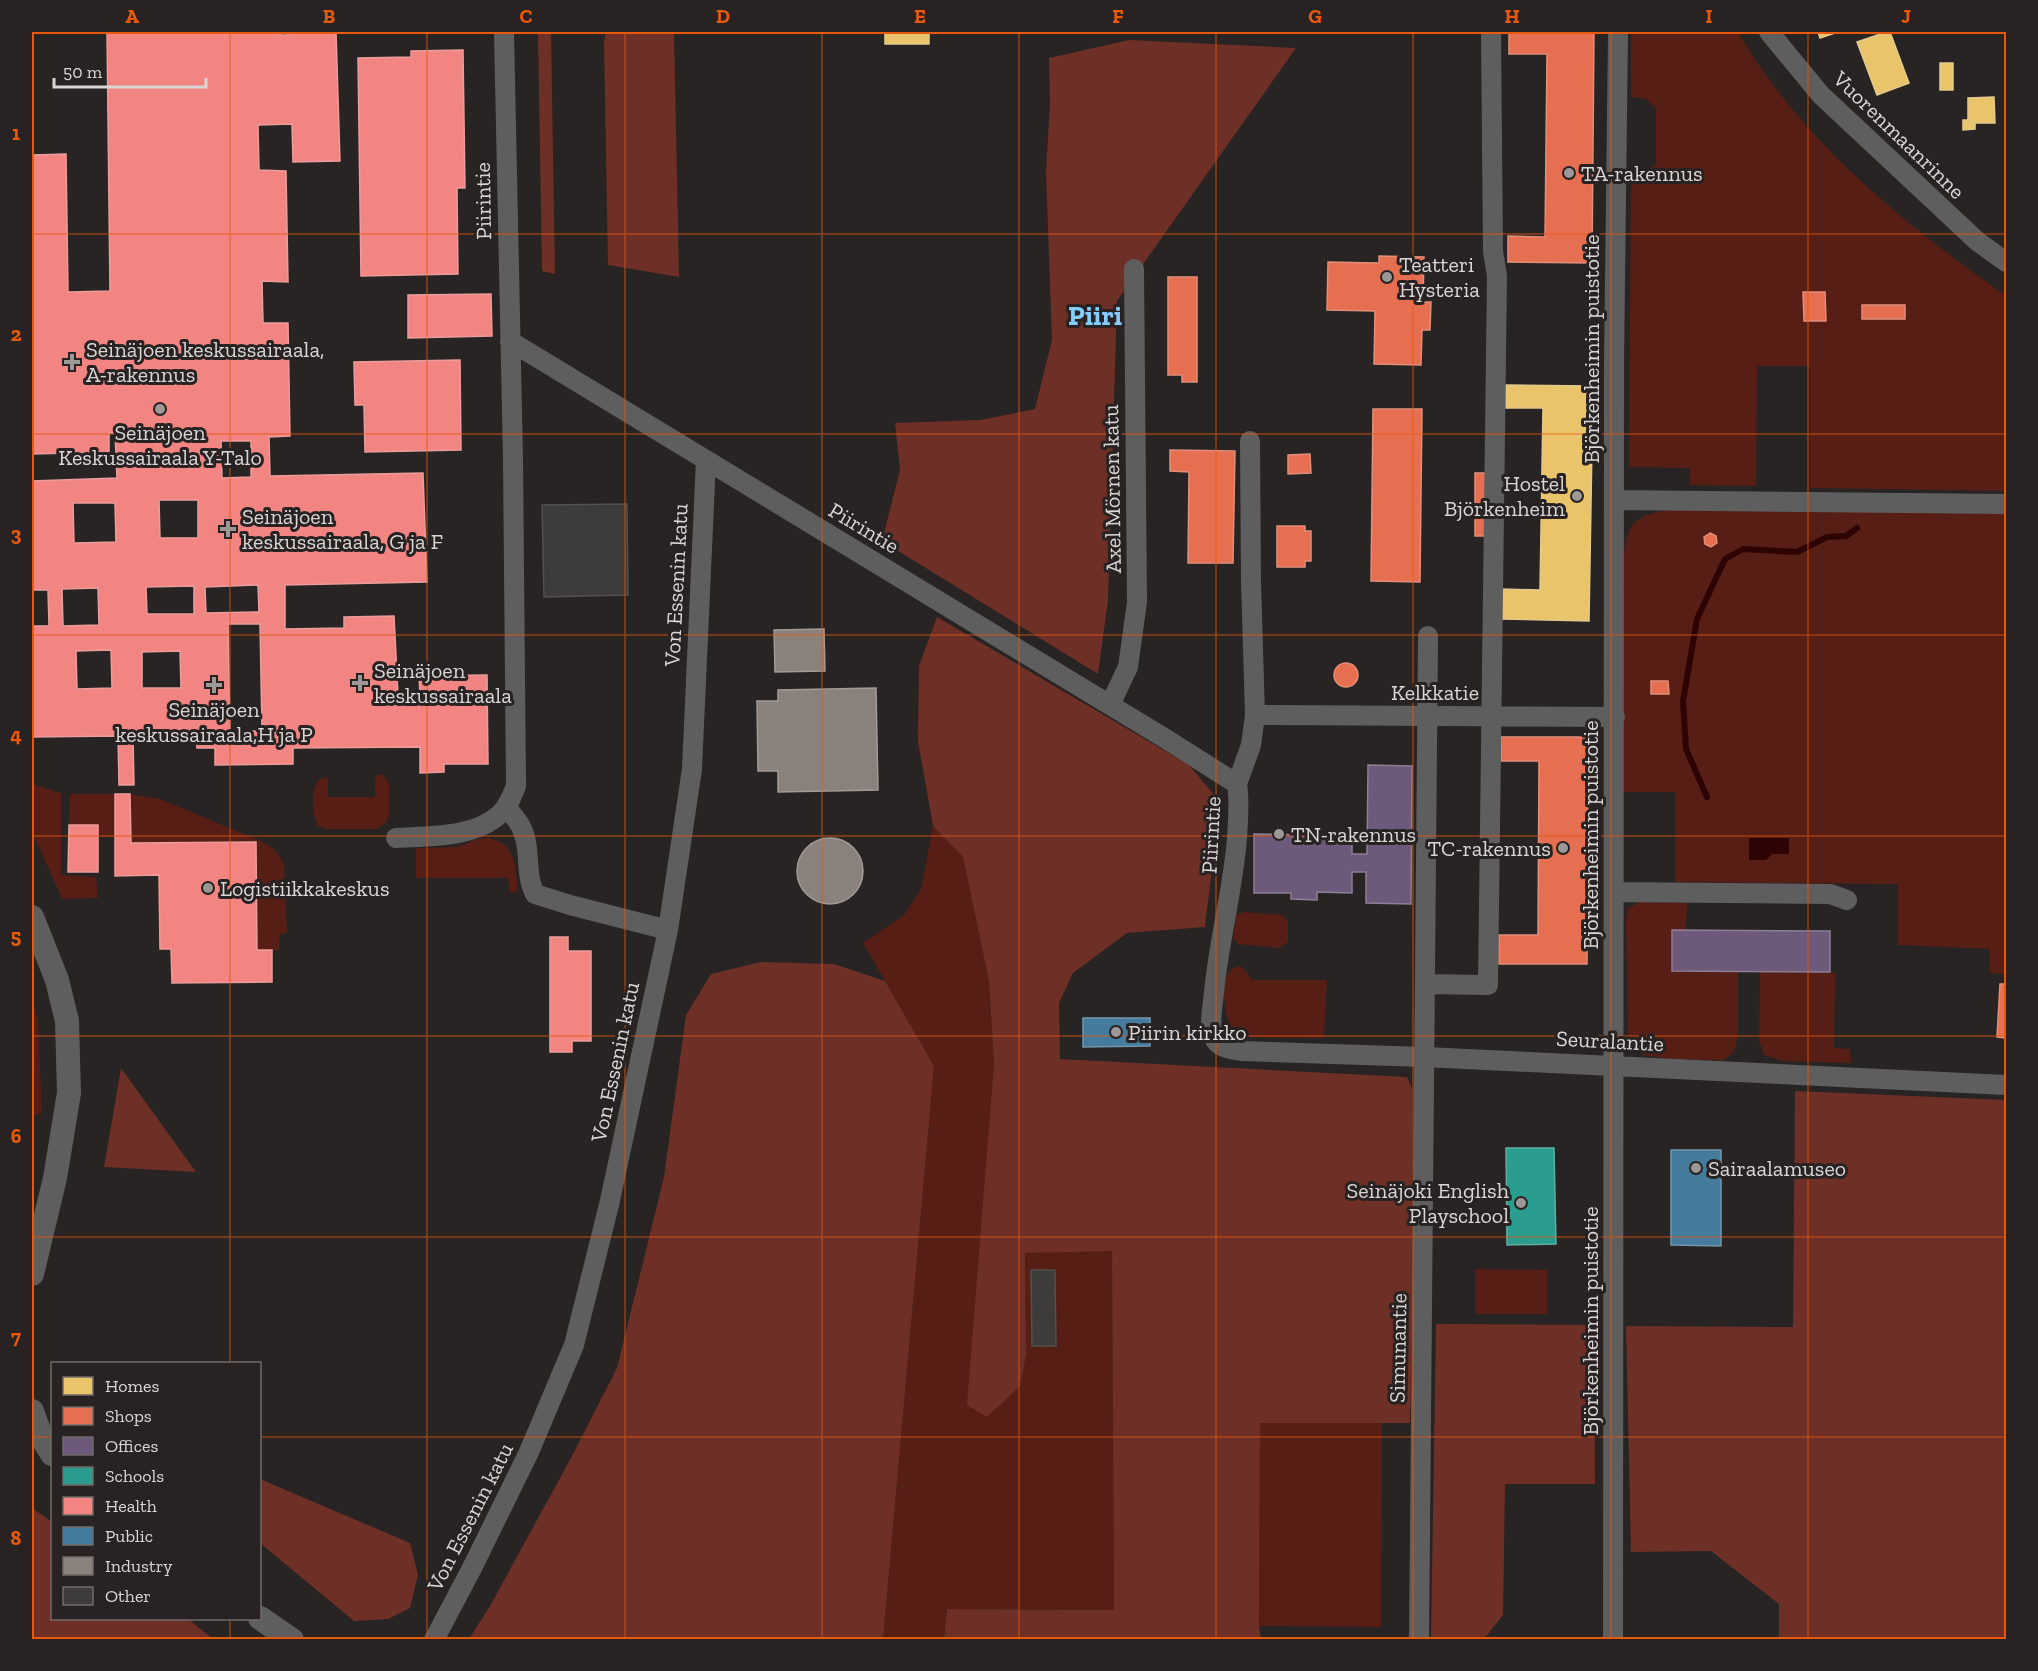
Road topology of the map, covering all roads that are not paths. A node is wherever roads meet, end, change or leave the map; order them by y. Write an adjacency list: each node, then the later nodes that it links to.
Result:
1 (504, 32): 7 (street, Piirintie)
2 (1491, 32): 16 (street)
3 (1618, 32): 10 (street, Björkenheimin puistotie)
4 (1769, 32): 5 (street, Vuorenmaanrinne)
5 (2007, 262)
6 (1134, 269): 13 (street, Axel Mörnen katu)
7 (510, 341): 9 (street, Piirintie); 19 (street)
8 (1250, 441): 14 (street)
9 (706, 460): 13 (street, Piirintie); 24 (street, Von Essenin katu)
10 (1614, 500): 11 (street); 17 (street, Björkenheimin puistotie)
11 (2007, 504)
12 (1428, 636): 15 (street, Simunantie)
13 (1110, 705): 18 (street, Piirintie)
14 (1255, 714): 15 (street, Kelkkatie); 18 (street)
15 (1427, 716): 16 (street, Kelkkatie); 25 (street, Simunantie)
16 (1491, 716): 17 (street, Kelkkatie); 25 (street)
17 (1615, 717): 21 (street, Björkenheimin puistotie)
18 (1237, 784): 26 (street, Piirintie)
19 (506, 807): 20 (street); 24 (street)
20 (396, 838)
21 (1614, 892): 22 (street); 28 (street, Björkenheimin puistotie)
22 (1846, 900)
23 (32, 917): 30 (street)
24 (668, 930): 35 (street, Von Essenin katu)
25 (1425, 984): 27 (street, Simunantie)
26 (1214, 1039): 27 (street, Seuralantie)
27 (1425, 1057): 28 (street, Seuralantie); 36 (street, Simunantie)
28 (1614, 1065): 29 (street, Seuralantie); 37 (street, Björkenheimin puistotie)
29 (2007, 1085)
30 (32, 1274)
31 (32, 1411): 32 (street)
32 (42, 1446)
33 (261, 1619): 34 (street)
34 (292, 1640)
35 (434, 1640)
36 (1419, 1640)
37 (1613, 1640)

